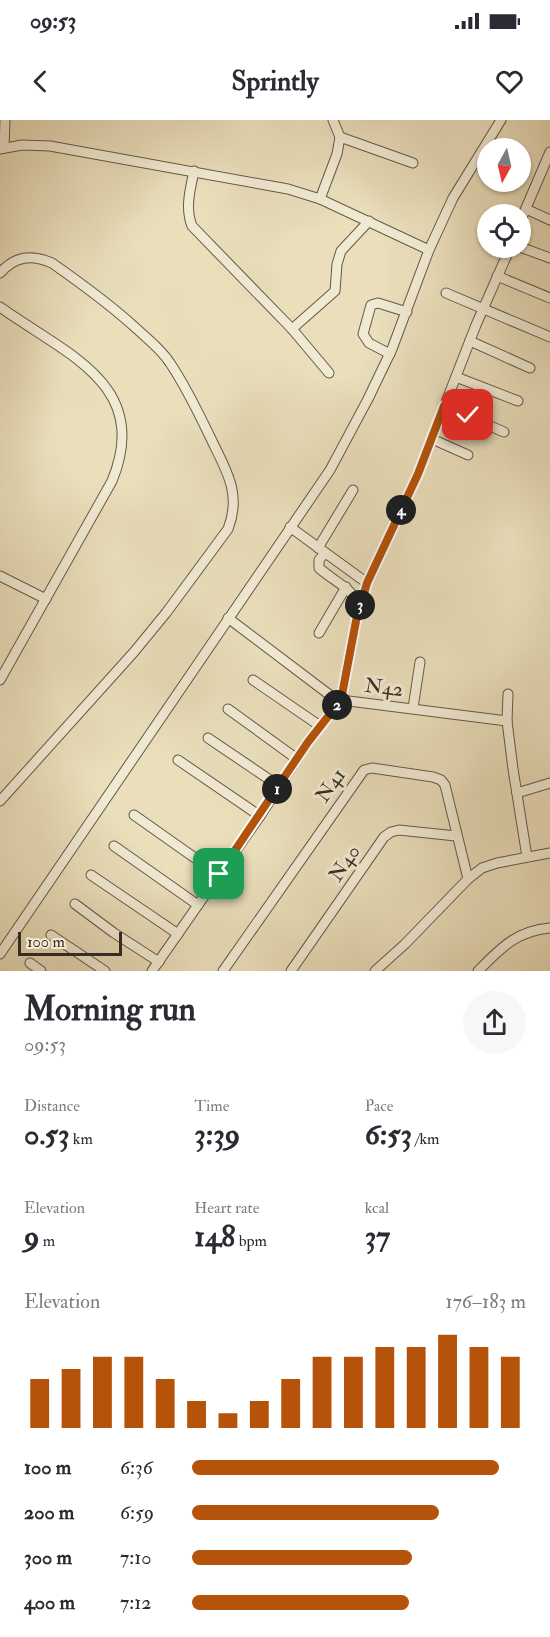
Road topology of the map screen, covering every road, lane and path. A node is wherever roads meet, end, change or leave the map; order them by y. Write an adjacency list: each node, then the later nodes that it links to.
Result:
1 (5, 120): 5 (street)
2 (333, 120): 4 (street)
3 (501, 120): 16 (street)
4 (340, 137): 7 (street); 11 (street)
5 (2, 148): 8 (street)
6 (550, 152): 9 (street)
7 (413, 163)
8 (194, 171): 11 (street); 27 (street)
9 (540, 175): 10 (street); 12 (street)
10 (550, 179)
11 (321, 200): 15 (street)
12 (528, 204)
13 (531, 211): 14 (street)
14 (550, 220)
15 (369, 222): 16 (street); 27 (street)
16 (429, 250): 26 (street)
17 (531, 251): 19 (street)
18 (505, 258): 21 (street)
19 (550, 258)
20 (0, 273): 64 (street)
21 (497, 276): 23 (street); 25 (street)
22 (446, 293): 25 (street)
23 (550, 298)
24 (0, 308): 45 (street)
25 (483, 309): 28 (street); 29 (street)
26 (407, 312): 30 (street); 30 (street)
27 (292, 329): 32 (street)
28 (550, 337)
29 (470, 341): 31 (street); 33 (street)
30 (390, 354): 40 (street)
31 (530, 368)
32 (329, 373)
33 (456, 376): 34 (street); 35 (street)
34 (518, 401)
35 (444, 406): 36 (street); 37 (street)
36 (504, 432)
37 (432, 439): 38 (street); 43 (street)
38 (468, 454)
39 (353, 490): 41 (street)
40 (290, 527): 41 (street); 47 (street)
41 (321, 551): 43 (street); 44 (street)
42 (0, 576): 45 (street)
43 (367, 583): 46 (street)
44 (346, 587): 46 (street); 48 (street)
45 (46, 599): 50 (street)
46 (360, 605): 53 (street)
47 (228, 618): 53 (street); 79 (street)
48 (320, 633)
49 (420, 662): 54 (street)
50 (0, 680)
51 (253, 680): 57 (street)
52 (508, 694): 56 (street)
53 (340, 701): 54 (street, N42); 57 (street, N42)
54 (413, 708): 56 (street, N42)
55 (228, 709): 59 (street)
56 (507, 721): 63 (street)
57 (320, 726): 59 (street, N42)
58 (208, 738): 62 (street)
59 (297, 759): 62 (street, N42)
60 (178, 760): 66 (street)
61 (550, 783): 63 (street)
62 (279, 786): 66 (street, N42)
63 (517, 793): 70 (street)
64 (0, 801)
65 (134, 815): 71 (street)
66 (260, 816): 71 (street, N42)
67 (456, 836): 73 (street, N41); 85 (street, N41); 86 (street, N40)
68 (114, 846): 75 (street)
69 (550, 853): 70 (street)
70 (527, 857): 73 (street)
71 (219, 874): 75 (street, N42)
72 (91, 875): 77 (street)
73 (468, 879): 87 (street)
74 (75, 904): 80 (street)
75 (198, 905): 77 (street, N42)
76 (550, 928): 88 (street)
77 (178, 934): 80 (street, N42)
78 (51, 935): 83 (street)
79 (0, 954)
80 (159, 962): 84 (street, N42)
81 (30, 963): 82 (street)
82 (41, 971)
83 (105, 971)
84 (153, 971)
85 (223, 971)
86 (291, 971)
87 (375, 971)
88 (478, 971)

